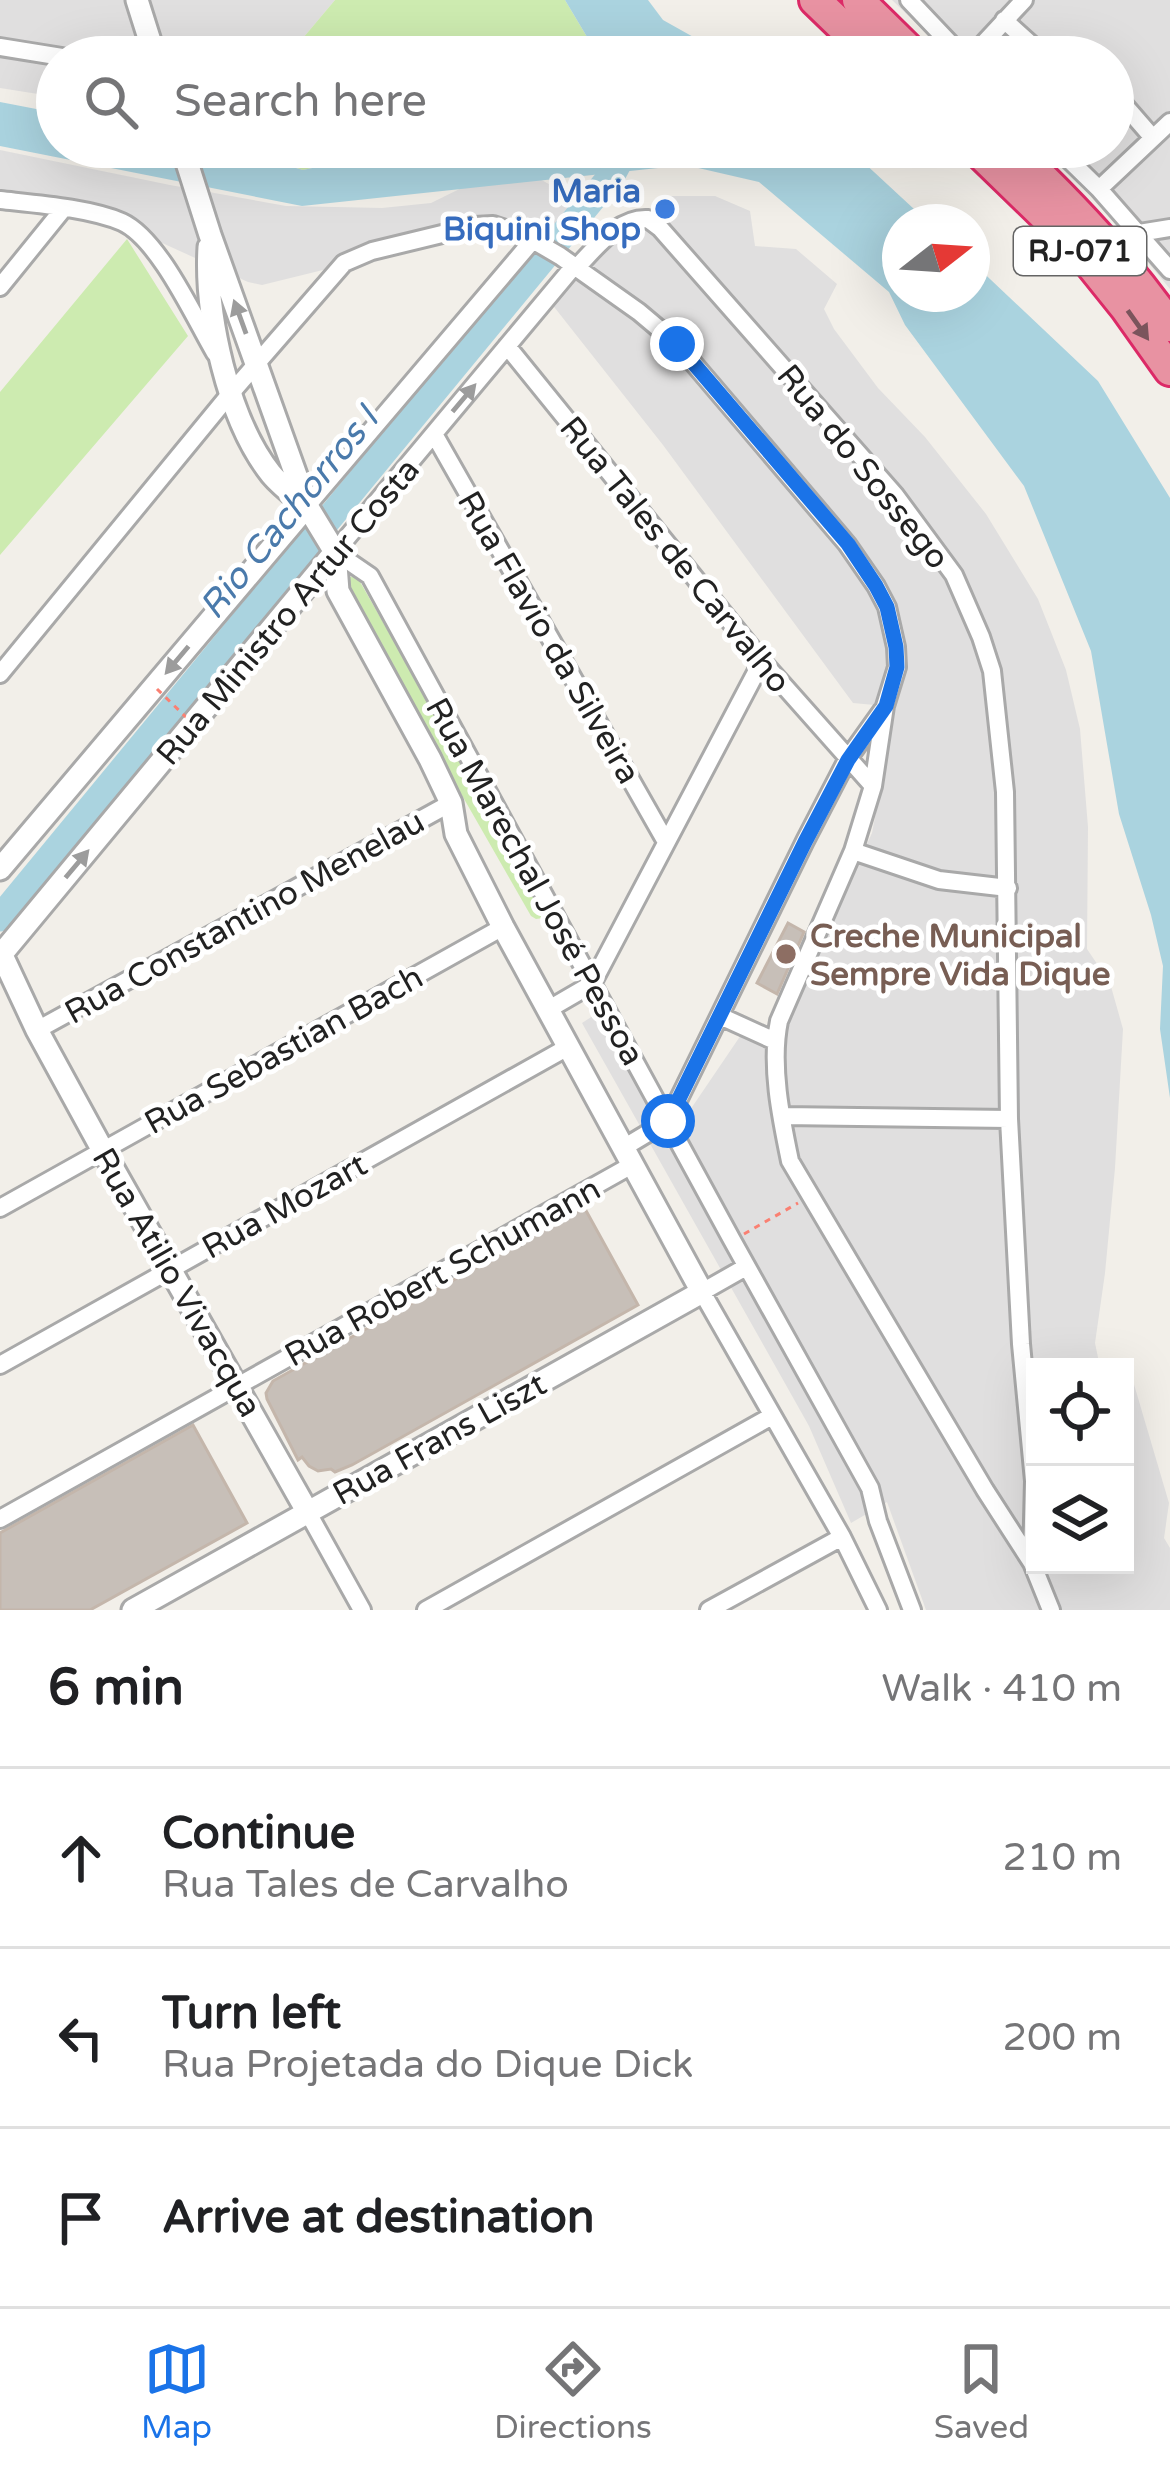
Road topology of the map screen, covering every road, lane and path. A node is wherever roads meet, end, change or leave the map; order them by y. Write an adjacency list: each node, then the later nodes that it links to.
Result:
1 (137, 0): 7 (street)
2 (815, 0): 8 (highway)
3 (859, 0): 9 (highway)
4 (909, 0): 10 (street)
5 (1024, 0): 6 (street)
6 (1004, 11): 11 (street); 12 (street)
7 (148, 36)
8 (852, 36)
9 (895, 36)
10 (946, 36)
11 (984, 36)
12 (1026, 36)
13 (0, 46): 14 (street)
14 (36, 52)
15 (1134, 116): 17 (street)
16 (1170, 122): 17 (street)
17 (1153, 138): 18 (street)
18 (1134, 156)
19 (188, 168): 32 (street, Rua Marechal José Pessoa)
20 (995, 168): 39 (highway, RJ-071, one-way to 39)
21 (1031, 168): 35 (highway, RJ-071)
22 (1078, 168): 24 (street)
23 (1121, 168): 24 (street)
24 (1099, 189): 28 (street)
25 (0, 200): 26 (street)
26 (64, 208): 33 (street); 34 (street)
27 (1170, 228): 28 (street)
28 (1139, 233): 31 (street)
29 (537, 243): 30 (street); 37 (street); 42 (street, Rua Ministro Artur Costa)
30 (570, 263): 36 (street, Rua Ministro Artur Costa); 47 (street); 55 (street, Rua do Sossego)
31 (1170, 270)
32 (217, 276): 33 (street); 37 (street, Rua Marechal José Pessoa, one-way to 32); 38 (street, Rua Marechal José Pessoa)
33 (174, 283): 38 (street)
34 (0, 287)
35 (1170, 326)
36 (507, 346): 41 (street, Rua Ministro Artur Costa, one-way to 36); 44 (street, Rua Tales de Carvalho)
37 (256, 363): 40 (street); 42 (street, Rua Marechal José Pessoa)
38 (223, 367): 40 (street, Rua Marechal José Pessoa)
39 (1170, 370)
40 (235, 404): 42 (street, Rua Marechal José Pessoa); 45 (street)
41 (434, 434): 43 (street, Rua Ministro Artur Costa); 52 (street, Rua Flavio da Silveira)
42 (311, 513): 43 (street, Rua Marechal José Pessoa); 54 (street, Rua Ministro Artur Costa, one-way to 54)
43 (332, 547): 51 (street, Rua Marechal José Pessoa); 57 (street, Rua Ministro Artur Costa, one-way to 43); 58 (street, Rua Marechal José Pessoa)
44 (762, 661): 49 (street, Rua Tales de Carvalho); 52 (street)
45 (0, 674)
46 (157, 689): 48 (path, bridge)
47 (886, 706): 49 (street); 50 (street)
48 (191, 722)
49 (848, 760): 50 (street, Rua Tales de Carvalho); 60 (street)
50 (873, 786): 53 (street)
51 (451, 802): 56 (street, Rua Marechal José Pessoa); 61 (street, Rua Constantino Menelau)
52 (665, 840): 58 (street)
53 (853, 851): 55 (street); 62 (street)
54 (0, 869)
55 (1008, 888): 65 (street, Rua do Sossego)
56 (503, 927): 59 (street, Rua Marechal José Pessoa); 67 (street, Rua Sebastian Bach)
57 (1, 954): 61 (street, Rua Atilio Vivacqua)
58 (592, 984): 59 (street); 66 (street, Rua Marechal José Pessoa)
59 (549, 1010): 63 (street, Rua Marechal José Pessoa)
60 (720, 1016): 62 (street); 66 (street)
61 (37, 1030): 67 (street, Rua Atilio Vivacqua)
62 (775, 1041): 64 (street)
63 (568, 1047): 68 (street, Rua Marechal José Pessoa); 73 (street, Rua Mozart)
64 (783, 1116): 65 (street); 69 (street)
65 (1009, 1119): 78 (street, Rua do Sossego)
66 (668, 1121): 68 (street, Rua Robert Schumann); 71 (street, Rua Marechal José Pessoa)
67 (102, 1149): 70 (street, Rua Sebastian Bach); 73 (street, Rua Atilio Vivacqua)
68 (628, 1156): 74 (street, Rua Marechal José Pessoa); 76 (street, Rua Robert Schumann)
69 (810, 1197): 71 (path); 82 (street)
70 (0, 1208)
71 (732, 1240): 72 (street, Rua Marechal José Pessoa)
72 (746, 1267): 74 (street, Rua Frans Liszt); 89 (street, Rua Marechal José Pessoa)
73 (171, 1269): 75 (street, Rua Mozart); 76 (street, Rua Atilio Vivacqua)
74 (702, 1292): 77 (street, Rua Marechal José Pessoa); 79 (street, Rua Frans Liszt)
75 (0, 1364)
76 (238, 1385): 79 (street, Rua Atilio Vivacqua); 80 (street, Rua Robert Schumann)
77 (772, 1416): 81 (street, Rua Marechal José Pessoa); 86 (street)
78 (1033, 1466)
79 (307, 1511): 84 (street, Rua Frans Liszt); 85 (street, Rua Atilio Vivacqua)
80 (0, 1519)
81 (842, 1537): 87 (street); 88 (street, Rua Marechal José Pessoa)
82 (1026, 1554)
83 (1036, 1574): 90 (street)
84 (133, 1610)
85 (362, 1610)
86 (426, 1610)
87 (709, 1610)
88 (878, 1610)
89 (912, 1610)
90 (1051, 1610)

